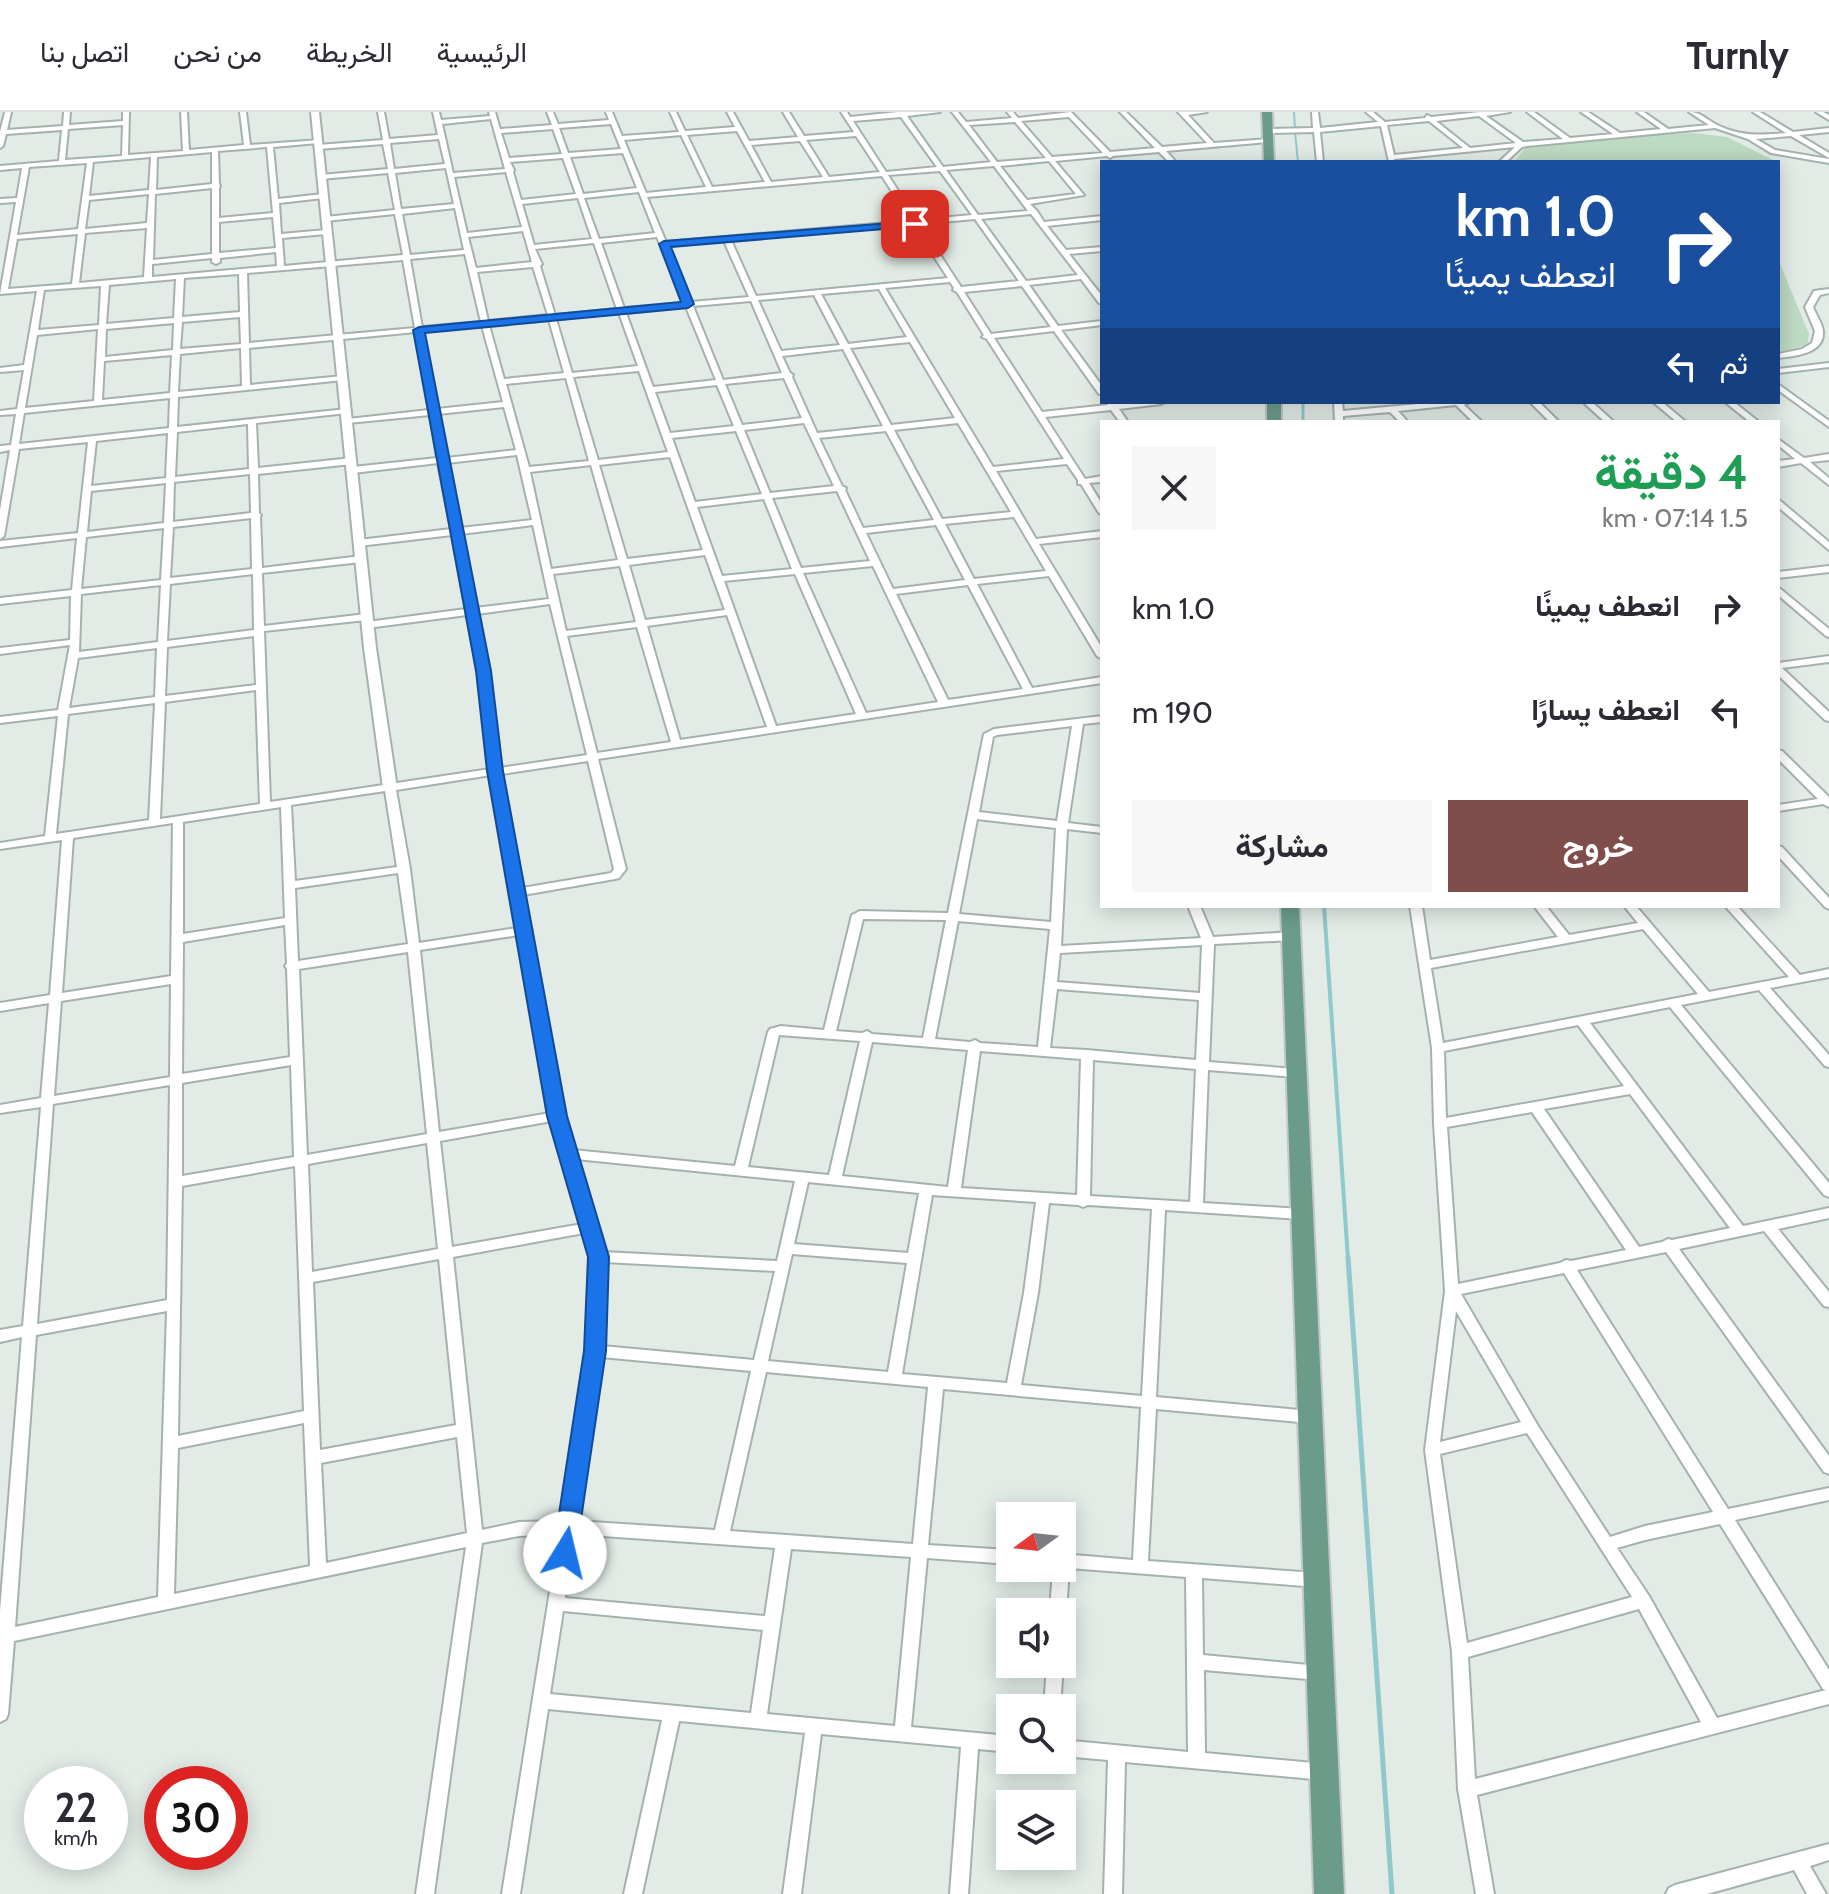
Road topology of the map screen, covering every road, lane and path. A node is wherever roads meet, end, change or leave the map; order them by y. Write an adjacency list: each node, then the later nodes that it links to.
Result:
1 (8, 112): 51 (street)
2 (67, 112): 44 (street)
3 (126, 112): 40 (street)
4 (184, 112): 75 (street)
5 (243, 112): 68 (street)
6 (315, 112): 64 (street)
7 (381, 112): 62 (street)
8 (550, 112): 45 (street)
9 (609, 112): 39 (street)
10 (673, 112): 52 (street)
11 (730, 112): 46 (street)
12 (786, 112): 60 (street)
13 (937, 112): 29 (street)
14 (955, 112): 42 (street)
15 (1010, 112): 38 (street)
16 (1123, 112): 73 (street)
17 (1204, 112): 30 (street)
18 (1267, 112): 55 (main road)
19 (1315, 112): 47 (street)
20 (1369, 112): 41 (street)
21 (1422, 112): 37 (street)
22 (1507, 112): 31 (street)
23 (1530, 112): 61 (street)
24 (1584, 112): 56 (street)
25 (1640, 112): 50 (street)
26 (1692, 112): 43 (street)
27 (1756, 112): 54 (street)
28 (1819, 112): 36 (street)
29 (902, 113): 34 (street); 97 (street)
30 (1182, 113): 66 (street)
31 (1479, 113): 37 (street); 69 (street)
32 (493, 114): 35 (street); 49 (street)
33 (1070, 114): 38 (street); 76 (street)
34 (846, 116): 53 (street)
35 (437, 117): 57 (street)
36 (1829, 118)
37 (1430, 119): 41 (street); 70 (street)
38 (1015, 120): 42 (street); 81 (street)
39 (613, 122): 45 (street); 58 (street)
40 (126, 123): 44 (street); 79 (street)
41 (1383, 123): 47 (street); 82 (street)
42 (964, 124): 92 (street)
43 (1715, 126): 50 (street); 59 (street)
44 (64, 127): 51 (street); 91 (street)
45 (555, 127): 49 (street); 78 (street)
46 (738, 129): 52 (street); 63 (street)
47 (1318, 130): 55 (street); 88 (street)
48 (1829, 130): 54 (street)
49 (499, 131): 84 (street)
50 (1667, 131): 56 (street)
51 (3, 132): 67 (street)
52 (685, 133): 58 (street); 104 (street)
53 (858, 134): 60 (street); 99 (street)
54 (1792, 134): 59 (street); 80 (street)
55 (1268, 135): 66 (street); 87 (main road)
56 (1620, 136): 61 (street)
57 (442, 137): 62 (street); 95 (street)
58 (619, 138): 74 (street)
59 (1750, 138): 80 (street)
60 (803, 139): 63 (street); 101 (street)
61 (1569, 140): 69 (street)
62 (386, 141): 64 (street); 98 (street)
63 (746, 143): 102 (street)
64 (318, 144): 65 (street); 100 (street)
65 (270, 145): 68 (street); 112 (street)
66 (1212, 145): 73 (street)
67 (0, 146)
68 (247, 147): 72 (street)
69 (1522, 147): 70 (street); 89 (street)
70 (1467, 148): 71 (street)
71 (1449, 149): 82 (street); 83 (street)
72 (215, 150): 75 (street); 103 (street)
73 (1160, 150): 76 (street); 86 (street)
74 (625, 151): 78 (street); 106 (street)
75 (186, 152): 77 (street)
76 (1108, 154): 81 (street); 85 (street)
77 (154, 155): 79 (street); 105 (street)
78 (565, 156): 84 (street); 108 (street)
79 (125, 158): 90 (street)
80 (1829, 158)
81 (1051, 159): 92 (street); 114 (street)
82 (1392, 159)
83 (1454, 159)
84 (508, 160): 96 (street)
85 (1113, 160)
86 (1171, 160)
87 (1269, 160)
88 (1320, 160)
89 (1505, 160)
90 (90, 161): 91 (street); 109 (street)
91 (62, 163): 93 (street)
92 (996, 165): 97 (street); 114 (street)
93 (26, 166): 94 (street); 110 (street)
94 (0, 168)
95 (450, 170): 96 (street); 98 (street); 115 (street)
96 (511, 170): 113 (street)
97 (942, 170): 99 (street); 119 (street)
98 (391, 171): 100 (street); 116 (street)
99 (883, 175): 101 (street); 123 (street)
100 (321, 177): 107 (street)
101 (828, 180): 102 (street)
102 (770, 185): 104 (street)
103 (217, 186): 105 (street); 122 (street)
104 (710, 189): 106 (street)
105 (150, 192): 109 (street); 125 (street)
106 (642, 193): 108 (street); 133 (street)
107 (323, 196): 112 (street); 121 (street)
108 (579, 196): 113 (street); 134 (street)
109 (86, 198): 127 (street)
110 (20, 200): 111 (street); 131 (street)
111 (0, 201)
112 (277, 201): 118 (street)
113 (519, 202): 126 (street)
114 (1027, 202): 117 (street)
115 (458, 206): 116 (street); 129 (street)
116 (399, 211): 121 (street); 141 (street)
117 (1035, 212): 119 (street); 124 (street)
118 (277, 215): 122 (street); 130 (street)
119 (976, 218): 123 (street); 154 (street)
120 (1100, 218): 124 (street)
121 (325, 219): 128 (street)
122 (217, 220): 140 (street)
123 (915, 224): 132 (street); 152 (street)
124 (1043, 224): 139 (street)
125 (152, 225): 127 (street); 142 (street)
126 (527, 229): 129 (street); 135 (street)
127 (84, 231): 131 (street); 155 (street)
128 (326, 232): 130 (street); 144 (street)
129 (464, 235): 138 (street)
130 (278, 236): 137 (street)
131 (14, 237): 160 (street)
132 (727, 239): 133 (street); 162 (street)
133 (662, 240): 134 (street); 164 (street)
134 (596, 241): 135 (street); 165 (street)
135 (533, 247): 143 (street)
136 (1100, 249): 139 (street)
137 (280, 250): 140 (street); 145 (street)
138 (468, 252): 141 (street); 146 (street)
139 (1064, 252): 150 (street)
140 (216, 256): 142 (street); 148 (street)
141 (407, 258): 144 (street); 173 (street)
142 (149, 262): 151 (street)
143 (538, 264): 146 (street); 167 (street)
144 (330, 265): 145 (street); 176 (street)
145 (281, 269): 147 (street)
146 (473, 270): 170 (street)
147 (243, 272): 148 (street); 166 (street)
148 (216, 274): 149 (street)
149 (180, 277): 151 (street); 168 (street)
150 (1084, 277): 154 (street); 163 (street)
151 (148, 279): 153 (street)
152 (951, 280): 156 (street); 158 (street)
153 (105, 283): 155 (street); 171 (street)
154 (1024, 283): 158 (street); 172 (street)
155 (75, 286): 157 (street)
156 (881, 287): 161 (street); 177 (street)
157 (41, 289): 160 (street); 174 (street)
158 (957, 290): 175 (street)
159 (1829, 291): 182 (street)
160 (2, 292)
161 (816, 292): 162 (street); 179 (street)
162 (754, 298): 164 (street); 181 (street)
163 (1100, 298)
164 (688, 304): 165 (street); 193 (street)
165 (621, 310): 167 (street); 185 (street)
166 (244, 314): 168 (street); 178 (street)
167 (554, 317): 170 (street); 190 (street)
168 (177, 320): 171 (street); 180 (street)
169 (1100, 323): 172 (street)
170 (485, 324): 173 (street); 192 (street)
171 (104, 327): 174 (street); 183 (street)
172 (1055, 328): 175 (street); 196 (street)
173 (419, 330): 176 (street); 211 (street)
174 (35, 333): 184 (street)
175 (986, 337): 212 (street)
176 (339, 338): 178 (street); 191 (street)
177 (913, 339): 179 (street); 216 (street)
178 (246, 346): 180 (street); 194 (street)
179 (844, 346): 181 (street); 226 (street)
180 (176, 352): 183 (street); 198 (street)
181 (778, 354): 189 (street)
182 (1780, 356)
183 (103, 359): 199 (street)
184 (28, 367): 187 (street); 209 (street)
185 (642, 368): 190 (street); 197 (street)
186 (1826, 368): 188 (street)
187 (0, 370)
188 (1780, 371)
189 (789, 375): 193 (street); 215 (street)
190 (569, 376): 192 (street); 240 (street)
191 (343, 378): 194 (street); 213 (street)
192 (501, 382): 200 (street)
193 (721, 382): 197 (street); 225 (street)
194 (246, 387): 198 (street)
195 (1780, 388): 224 (street)
196 (1100, 389)
197 (649, 390): 228 (street)
198 (174, 395): 199 (street); 227 (street)
199 (98, 403): 209 (street)
200 (507, 404): 211 (street); 234 (street)
201 (1111, 404): 212 (street)
202 (1429, 404): 208 (street)
203 (1459, 404): 218 (street)
204 (1536, 404): 219 (street)
205 (1589, 404): 220 (street)
206 (1660, 404): 221 (street)
207 (1732, 404): 222 (street)
208 (1392, 409): 214 (street); 217 (street)
209 (20, 411): 210 (street); 232 (street)
210 (0, 413)
211 (434, 413): 213 (street); 238 (street)
212 (1039, 415): 239 (street)
213 (347, 416): 223 (street); 242 (street)
214 (1338, 418)
215 (807, 420): 225 (street); 229 (street)
216 (961, 420): 226 (street); 243 (street)
217 (1402, 420)
218 (1476, 420)
219 (1553, 420)
220 (1608, 420)
221 (1680, 420)
222 (1752, 420)
223 (252, 422): 227 (street); 245 (street)
224 (1829, 425)
225 (739, 428): 228 (street); 253 (street)
226 (891, 428): 229 (street); 260 (street)
227 (171, 430): 230 (street); 247 (street)
228 (666, 436): 235 (street)
229 (814, 436): 250 (street)
230 (92, 439): 232 (street); 251 (street)
231 (1780, 443): 237 (street)
232 (13, 447): 233 (street); 252 (street)
233 (0, 449)
234 (521, 452): 238 (street); 244 (street)
235 (674, 454): 240 (street); 255 (street)
236 (1829, 457): 237 (street)
237 (1803, 460): 241 (street); 249 (street)
238 (442, 461): 242 (street); 263 (street)
239 (1068, 461): 243 (street); 248 (street)
240 (597, 463): 244 (street); 273 (street)
241 (1780, 464)
242 (352, 466): 245 (street); 268 (street)
243 (993, 469): 257 (street)
244 (525, 470): 259 (street)
245 (255, 472): 247 (street); 258 (street)
246 (1100, 479): 248 (street)
247 (170, 481): 251 (street); 261 (street)
248 (1081, 482): 256 (street)
249 (1829, 482)
250 (842, 488): 253 (street); 262 (street)
251 (88, 489): 264 (street)
252 (3, 496): 266 (street)
253 (769, 496): 255 (street); 277 (street)
254 (1780, 504): 270 (street)
255 (691, 505): 271 (street)
256 (1100, 508)
257 (1016, 514): 260 (street); 267 (street)
258 (257, 515): 261 (street); 276 (street)
259 (536, 522): 263 (street); 278 (street)
260 (939, 523): 262 (street); 283 (street)
261 (170, 525): 264 (street); 282 (street)
262 (861, 531): 274 (street)
263 (456, 532): 268 (street); 289 (street)
264 (85, 534): 269 (street); 284 (street)
265 (1100, 534): 267 (street)
266 (0, 536)
267 (1033, 542): 279 (street)
268 (359, 543): 272 (street)
269 (0, 544)
270 (1829, 547)
271 (708, 552): 273 (street); 281 (street)
272 (361, 559): 276 (street); 291 (street)
273 (623, 563): 278 (street); 292 (street)
274 (875, 563): 277 (street); 285 (street)
275 (1829, 569): 280 (street)
276 (259, 571): 282 (street); 293 (street)
277 (798, 571): 281 (street); 310 (street)
278 (548, 572): 288 (street)
279 (1050, 573): 283 (street); 299 (street)
280 (1780, 573)
281 (717, 579): 290 (street)
282 (165, 581): 284 (street); 297 (street)
283 (972, 582): 285 (street); 306 (street)
284 (76, 592): 287 (street); 296 (street)
285 (889, 592): 308 (street)
286 (1780, 592): 295 (street)
287 (0, 601)
288 (554, 601): 289 (street); 294 (street)
289 (472, 611): 291 (street); 319 (street)
290 (730, 612): 292 (street); 315 (street)
291 (367, 621): 293 (street); 320 (street)
292 (641, 623): 294 (street); 316 (street)
293 (260, 630): 297 (street); 305 (street)
294 (563, 634): 318 (street)
295 (1829, 634)
296 (74, 642): 298 (street); 300 (street)
297 (163, 646): 300 (street); 307 (street)
298 (0, 651)
299 (1100, 653)
300 (74, 656): 309 (street)
301 (1829, 659): 302 (street)
302 (1780, 668)
303 (1780, 670): 311 (street)
304 (1100, 680): 306 (street)
305 (260, 687): 307 (street); 323 (street)
306 (1029, 691): 308 (street)
307 (159, 700): 309 (street); 327 (street)
308 (944, 703): 310 (street)
309 (63, 712): 313 (street); 331 (street)
310 (862, 715): 315 (street)
311 (1829, 718)
312 (1100, 719): 314 (street)
313 (0, 720)
314 (1078, 722): 325 (street); 328 (street)
315 (772, 728): 316 (street)
316 (676, 743): 318 (street)
317 (1780, 755): 321 (street)
318 (594, 758): 319 (street); 336 (street)
319 (495, 771): 320 (street); 336 (street)
320 (390, 788): 322 (street); 334 (street)
321 (1828, 801): 324 (street)
322 (286, 803): 323 (street); 335 (street)
323 (265, 805): 326 (street)
324 (1780, 808)
325 (975, 815): 328 (street); 344 (street)
326 (178, 819): 327 (street); 350 (street)
327 (154, 822): 330 (street)
328 (1062, 825): 329 (street); 347 (street)
329 (1100, 830)
330 (68, 835): 331 (street); 364 (street)
331 (50, 838): 332 (street)
332 (0, 846)
333 (1780, 851): 337 (street)
334 (404, 869): 335 (street); 353 (street)
335 (290, 885): 345 (street)
336 (519, 892): 348 (street)
337 (1829, 905)
338 (1195, 908): 351 (street)
339 (1290, 908): 349 (main road)
340 (1416, 908): 355 (street)
341 (1542, 908): 352 (street)
342 (1632, 908): 346 (street)
343 (1733, 908): 359 (street)
344 (954, 917): 347 (street); 368 (street); 370 (street)
345 (289, 921): 350 (street); 356 (street)
346 (1646, 925): 352 (street); 362 (street)
347 (1055, 926): 354 (street)
348 (526, 930): 353 (street); 384 (street)
349 (1292, 936): 351 (street); 378 (main road)
350 (176, 939): 358 (street)
351 (1208, 940): 354 (street); 363 (street)
352 (1566, 940): 355 (street)
353 (414, 948): 356 (street); 386 (street)
354 (1055, 950): 360 (street)
355 (1425, 965): 372 (street)
356 (291, 966): 375 (street)
357 (1829, 973): 359 (street)
358 (176, 979): 364 (street); 379 (street)
359 (1797, 979): 361 (street)
360 (1051, 985): 363 (street); 373 (street)
361 (1762, 986): 362 (street); 376 (street)
362 (1706, 996): 365 (street)
363 (1206, 997): 377 (street)
364 (57, 998): 366 (street); 381 (street)
365 (1673, 1003): 367 (street); 395 (street)
366 (0, 1007)
367 (1581, 1020): 372 (street); 380 (street)
368 (830, 1032): 369 (street); 389 (street)
369 (867, 1035): 370 (street); 391 (street)
370 (929, 1040): 371 (street)
371 (975, 1044): 373 (street); 394 (street)
372 (1438, 1048): 385 (street)
373 (1044, 1050): 374 (street)
374 (1087, 1054): 377 (street); 397 (street)
375 (295, 1060): 379 (street); 388 (street)
376 (1829, 1063)
377 (1201, 1064): 378 (street); 399 (street)
378 (1296, 1073): 401 (main road)
379 (174, 1079): 381 (street); 392 (street)
380 (1632, 1089): 382 (street); 404 (street)
381 (49, 1101): 383 (street); 417 (street)
382 (1536, 1107): 385 (street); 407 (street)
383 (0, 1109)
384 (557, 1116): 386 (street); 387 (street)
385 (1440, 1124): 414 (street)
386 (434, 1137): 388 (street); 408 (street)
387 (570, 1154): 389 (street); 403 (street)
388 (301, 1159): 392 (street); 413 (street)
389 (741, 1169): 390 (street)
390 (803, 1176): 391 (street); 406 (street)
391 (835, 1179): 393 (street)
392 (176, 1182): 416 (street)
393 (926, 1189): 394 (street); 410 (street)
394 (954, 1192): 396 (street)
395 (1829, 1192)
396 (1043, 1199): 397 (street); 423 (street)
397 (1083, 1202): 398 (street)
398 (1159, 1204): 399 (street); 424 (street)
399 (1196, 1206): 401 (street)
400 (1829, 1213): 402 (street)
401 (1301, 1214): 426 (main road)
402 (1767, 1225): 404 (street); 415 (street)
403 (591, 1227): 408 (street); 409 (street)
404 (1739, 1230): 405 (street)
405 (1668, 1244): 407 (street); 432 (street)
406 (786, 1248): 410 (street); 412 (street)
407 (1634, 1251): 411 (street)
408 (445, 1253): 413 (street); 428 (street)
409 (598, 1257): 412 (street); 419 (street)
410 (914, 1259): 421 (street)
411 (1566, 1265): 414 (street); 434 (street)
412 (782, 1266): 420 (street)
413 (306, 1278): 425 (street)
414 (1452, 1291): 427 (street); 430 (street)
415 (1829, 1302)
416 (174, 1304): 417 (street); 429 (street)
417 (31, 1330): 418 (street); 451 (street)
418 (0, 1336)
419 (595, 1351): 420 (street); 435 (street)
420 (759, 1366): 421 (street); 436 (street)
421 (894, 1378): 422 (street)
422 (936, 1382): 423 (street); 440 (street)
423 (1013, 1389): 424 (street)
424 (1146, 1402): 426 (street); 443 (street)
425 (311, 1416): 429 (street); 431 (street)
426 (1310, 1417): 446 (main road)
427 (1531, 1426): 430 (street); 439 (street)
428 (463, 1430): 431 (street); 437 (street)
429 (171, 1443): 448 (street)
430 (1432, 1450): 452 (street)
431 (313, 1458): 444 (street)
432 (1829, 1468)
433 (1829, 1494): 434 (street)
434 (1723, 1516): 439 (street); 455 (street)
435 (569, 1527): 436 (street); 437 (street); 449 (street)
436 (721, 1537): 438 (street)
437 (475, 1538): 444 (street); 473 (street)
438 (784, 1541): 440 (street); 450 (street)
439 (1607, 1544): 447 (street)
440 (921, 1550): 441 (street); 463 (street)
441 (996, 1556)
442 (1076, 1562): 443 (street)
443 (1140, 1566): 445 (street)
444 (318, 1570): 448 (street)
445 (1194, 1570): 446 (street); 453 (street)
446 (1316, 1580): 454 (main road)
447 (1643, 1601): 452 (street); 462 (street)
448 (166, 1602): 451 (street)
449 (557, 1604): 450 (street); 457 (street)
450 (772, 1624): 460 (street)
451 (3, 1636): 458 (street)
452 (1460, 1652): 470 (street)
453 (1196, 1662): 454 (street); 468 (street)
454 (1319, 1673): 469 (main road)
455 (1829, 1684)
456 (1829, 1697): 462 (street)
457 (542, 1701): 459 (street); 474 (street)
458 (0, 1714)
459 (672, 1714): 460 (street); 475 (street)
460 (758, 1722): 461 (street)
461 (814, 1727): 463 (street); 476 (street)
462 (1713, 1727): 470 (street)
463 (902, 1735): 464 (street)
464 (970, 1741): 465 (street); 477 (street)
465 (996, 1743)
466 (1076, 1750): 467 (street)
467 (1117, 1754): 468 (street); 478 (street)
468 (1197, 1761): 469 (street)
469 (1325, 1772): 479 (main road)
470 (1467, 1789): 480 (street)
471 (1829, 1852): 472 (street)
472 (1798, 1861): 481 (street); 482 (street)
473 (425, 1894)
474 (511, 1894)
475 (633, 1894)
476 (792, 1894)
477 (959, 1894)
478 (1113, 1894)
479 (1329, 1894)
480 (1485, 1894)
481 (1675, 1894)
482 (1817, 1894)

